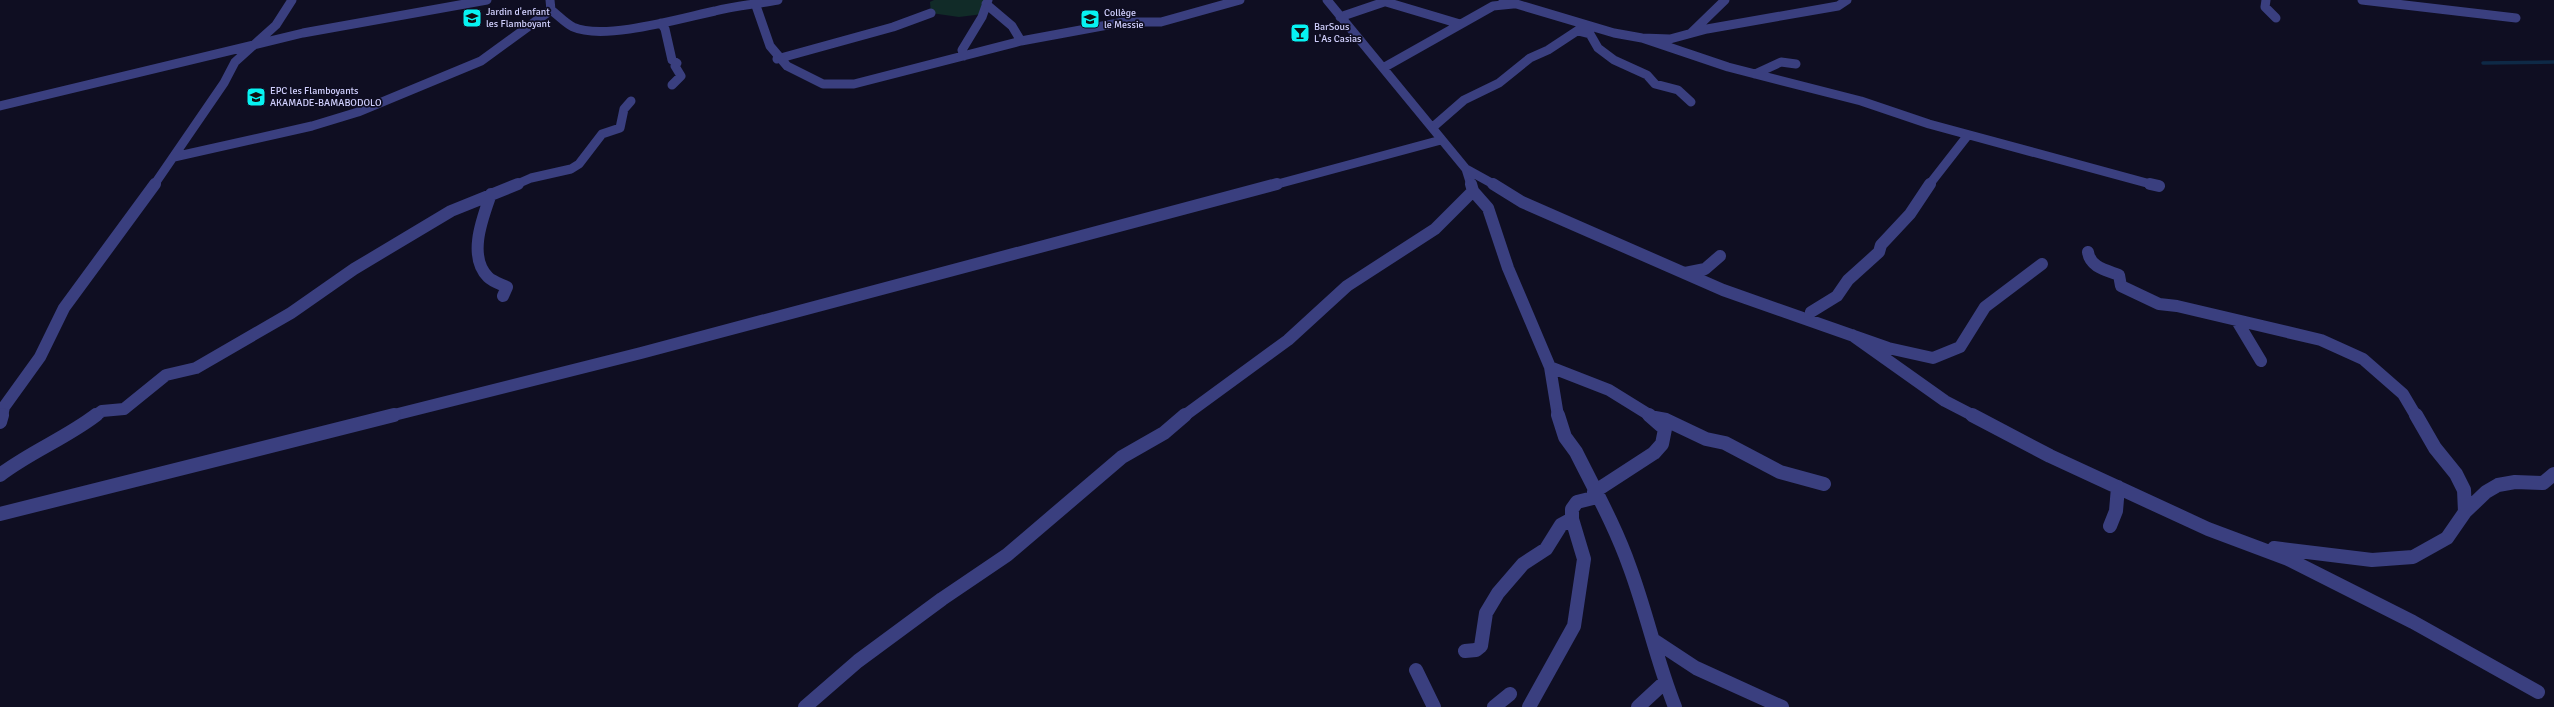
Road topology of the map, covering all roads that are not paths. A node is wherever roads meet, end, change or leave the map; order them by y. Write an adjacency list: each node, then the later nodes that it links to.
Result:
1 (292, 0): 29 (street)
2 (487, 0): 29 (street)
3 (550, 0): 17 (street)
4 (778, 0): 13 (street)
5 (1240, 0): 28 (street)
6 (1326, 0): 19 (street)
7 (1502, 0): 16 (street)
8 (1725, 0): 26 (street)
9 (1847, 0): 26 (street)
10 (2266, 0): 20 (street)
11 (2362, 0): 21 (street)
12 (1388, 1): 19 (street); 23 (street)
13 (755, 2): 22 (street); 31 (street)
14 (987, 2): 28 (street); 30 (street)
15 (1494, 3): 16 (street); 23 (street)
16 (1514, 4): 24 (street)
17 (551, 10): 22 (street); 44 (street)
18 (931, 13): 31 (street)
19 (1340, 16): 33 (street)
20 (2276, 18)
21 (2516, 18)
22 (661, 23): 36 (street)
23 (1460, 24): 33 (street)
24 (1586, 25): 25 (street); 27 (street)
25 (1578, 31): 39 (street); 41 (street)
26 (1691, 33): 27 (street)
27 (1642, 38): 34 (street)
28 (1021, 41): 30 (street)
29 (255, 42): 40 (street); 44 (street)
30 (964, 56): 31 (street)
31 (777, 59)
32 (1796, 64): 34 (street)
33 (1383, 68): 41 (street)
34 (1755, 74): 37 (street)
35 (1827, 83): 37 (street)
36 (672, 85)
37 (1808, 88): 42 (street)
38 (631, 101): 48 (street)
39 (1691, 102)
40 (0, 106)
41 (1433, 127): 43 (street)
42 (1968, 134): 46 (street); 54 (street)
43 (1441, 140): 45 (street); 67 (street)
44 (174, 157): 60 (street)
45 (1466, 169): 47 (street); 52 (street)
46 (2159, 186)
47 (1473, 191): 58 (street); 77 (street)
48 (491, 194): 53 (street); 62 (street)
49 (2088, 252): 55 (street)
50 (1720, 256): 52 (street)
51 (2042, 264): 56 (street)
52 (1684, 273): 56 (street)
53 (503, 296)
54 (1811, 312)
55 (2237, 321): 57 (street); 66 (street)
56 (1852, 335): 64 (street)
57 (2261, 361)
58 (1550, 367): 59 (street); 65 (street)
59 (1652, 417): 63 (street); 65 (street)
60 (0, 422)
61 (2554, 474): 66 (street)
62 (0, 475)
63 (1824, 484)
64 (2118, 487): 69 (street); 70 (street)
65 (1596, 494): 68 (street); 71 (street)
66 (2465, 512): 70 (street)
67 (0, 514)
68 (1572, 519): 72 (street); 80 (street)
69 (2110, 526)
70 (2247, 544): 75 (street)
71 (1655, 641): 74 (street); 83 (street)
72 (1465, 651)
73 (1416, 670): 78 (street)
74 (1665, 682): 81 (street); 82 (street)
75 (2538, 692)
76 (1510, 694): 79 (street)
77 (805, 707)
78 (1434, 707)
79 (1494, 707)
80 (1529, 707)
81 (1638, 707)
82 (1675, 707)
83 (1782, 707)

